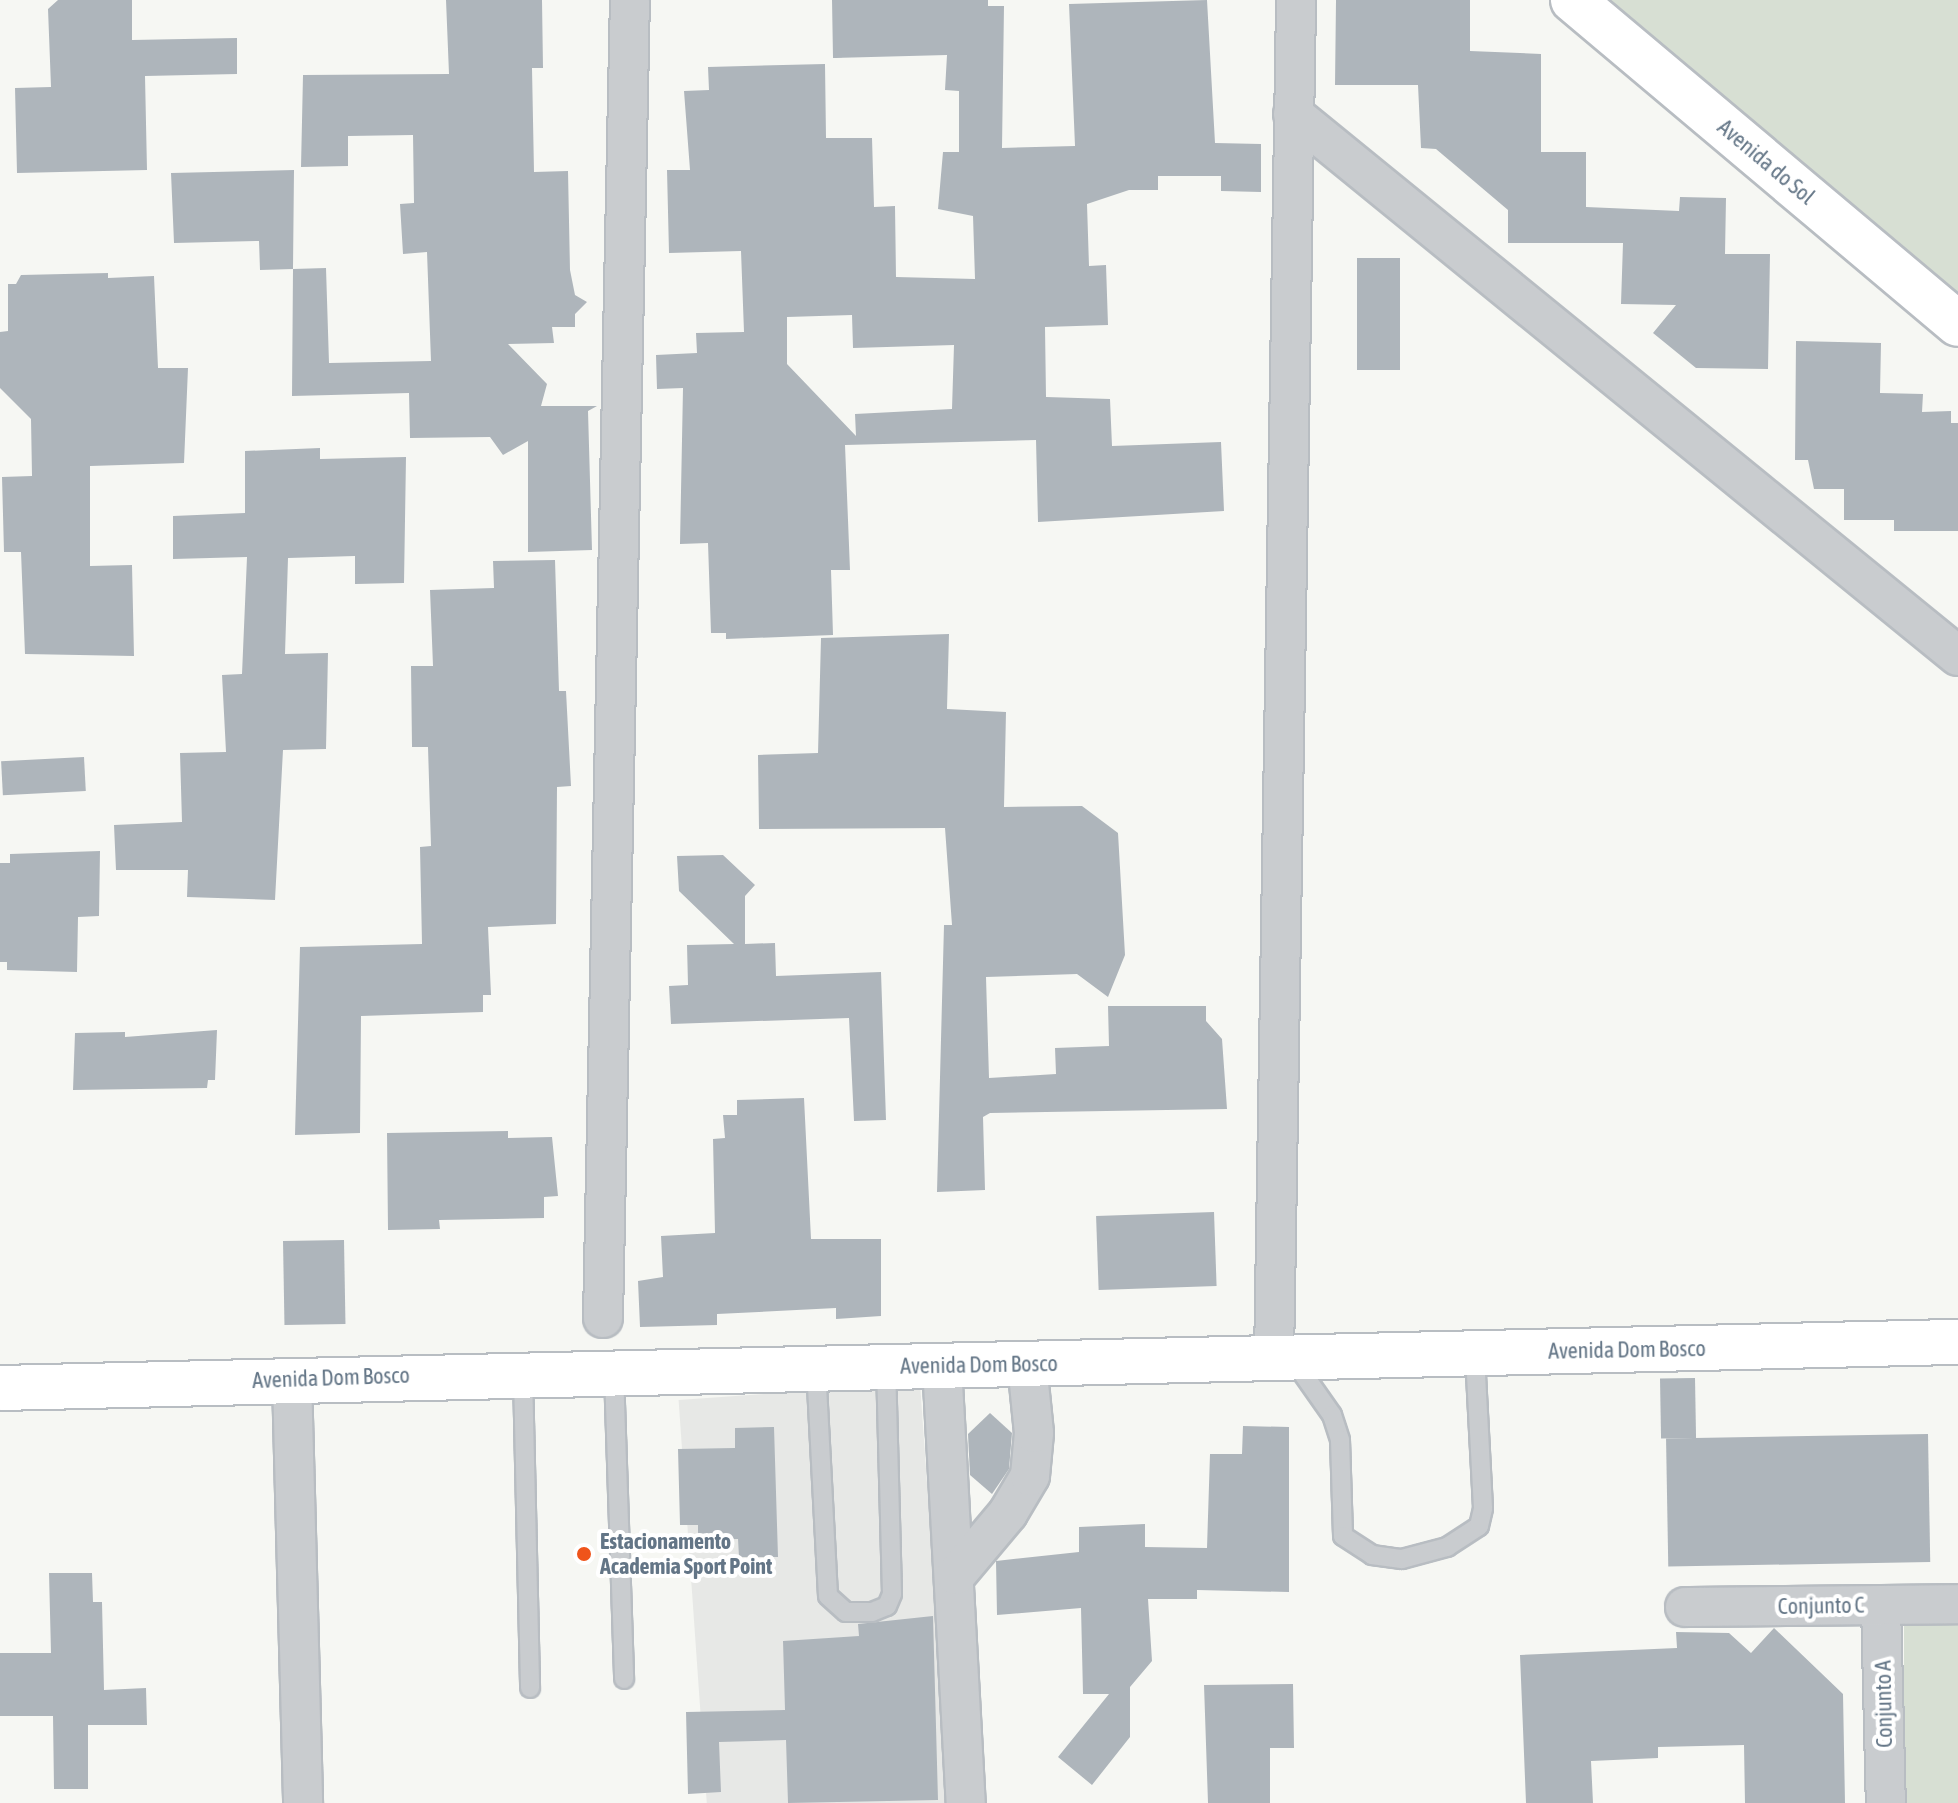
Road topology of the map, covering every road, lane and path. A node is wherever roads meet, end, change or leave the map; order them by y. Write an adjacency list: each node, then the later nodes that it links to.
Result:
1 (630, 0): 7 (street)
2 (1296, 0): 4 (street)
3 (1573, 0): 5 (street, Avenida do Sol)
4 (1293, 114): 6 (street); 10 (street)
5 (1958, 324)
6 (1958, 656)
7 (603, 1318)
8 (1958, 1342): 9 (street, Avenida Dom Bosco)
9 (1475, 1354): 10 (street, Avenida Dom Bosco); 10 (lane)
10 (1283, 1359): 11 (street, Avenida Dom Bosco)
11 (1027, 1364): 12 (street, Avenida Dom Bosco); 19 (street)
12 (942, 1365): 14 (street, Avenida Dom Bosco); 19 (street)
13 (816, 1367): 14 (street, Avenida Dom Bosco); 14 (lane); 15 (street, Avenida Dom Bosco)
14 (886, 1367)
15 (614, 1370): 16 (street, Avenida Dom Bosco); 23 (lane)
16 (523, 1373): 17 (street, Avenida Dom Bosco); 24 (lane)
17 (292, 1379): 18 (street, Avenida Dom Bosco); 25 (street)
18 (0, 1388)
19 (956, 1575): 26 (street)
20 (1958, 1604): 21 (street, Conjunto C)
21 (1881, 1605): 22 (street, Conjunto C); 27 (street, Conjunto A)
22 (1685, 1607)
23 (624, 1679)
24 (530, 1688)
25 (303, 1803)
26 (966, 1803)
27 (1886, 1803)

